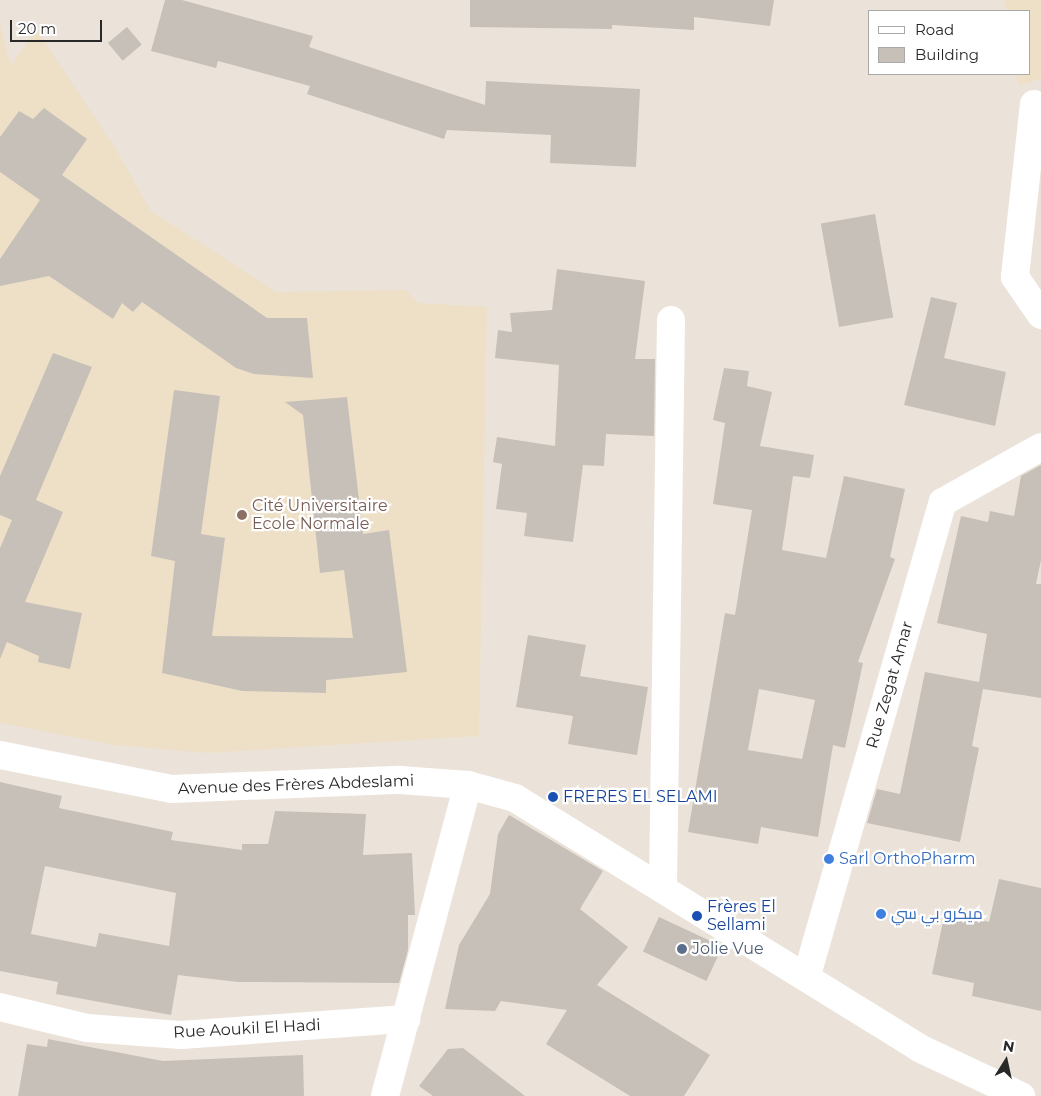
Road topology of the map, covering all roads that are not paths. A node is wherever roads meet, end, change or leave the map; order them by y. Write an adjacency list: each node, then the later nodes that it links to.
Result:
1 (1034, 104): 2 (street)
2 (1041, 315)
3 (671, 320): 7 (street)
4 (1041, 447): 8 (street, Rue Zegat Amar)
5 (0, 755): 6 (street, Avenue des Frères Abdeslami)
6 (468, 785): 7 (street, Avenue des Frères Abdeslami); 10 (street)
7 (663, 886): 8 (street, Avenue des Frères Abdeslami)
8 (807, 975): 12 (street, Avenue des Frères Abdeslami)
9 (0, 1007): 10 (street, Rue Aoukil El Hadi)
10 (406, 1019): 11 (street)
11 (385, 1096)
12 (1021, 1096)

